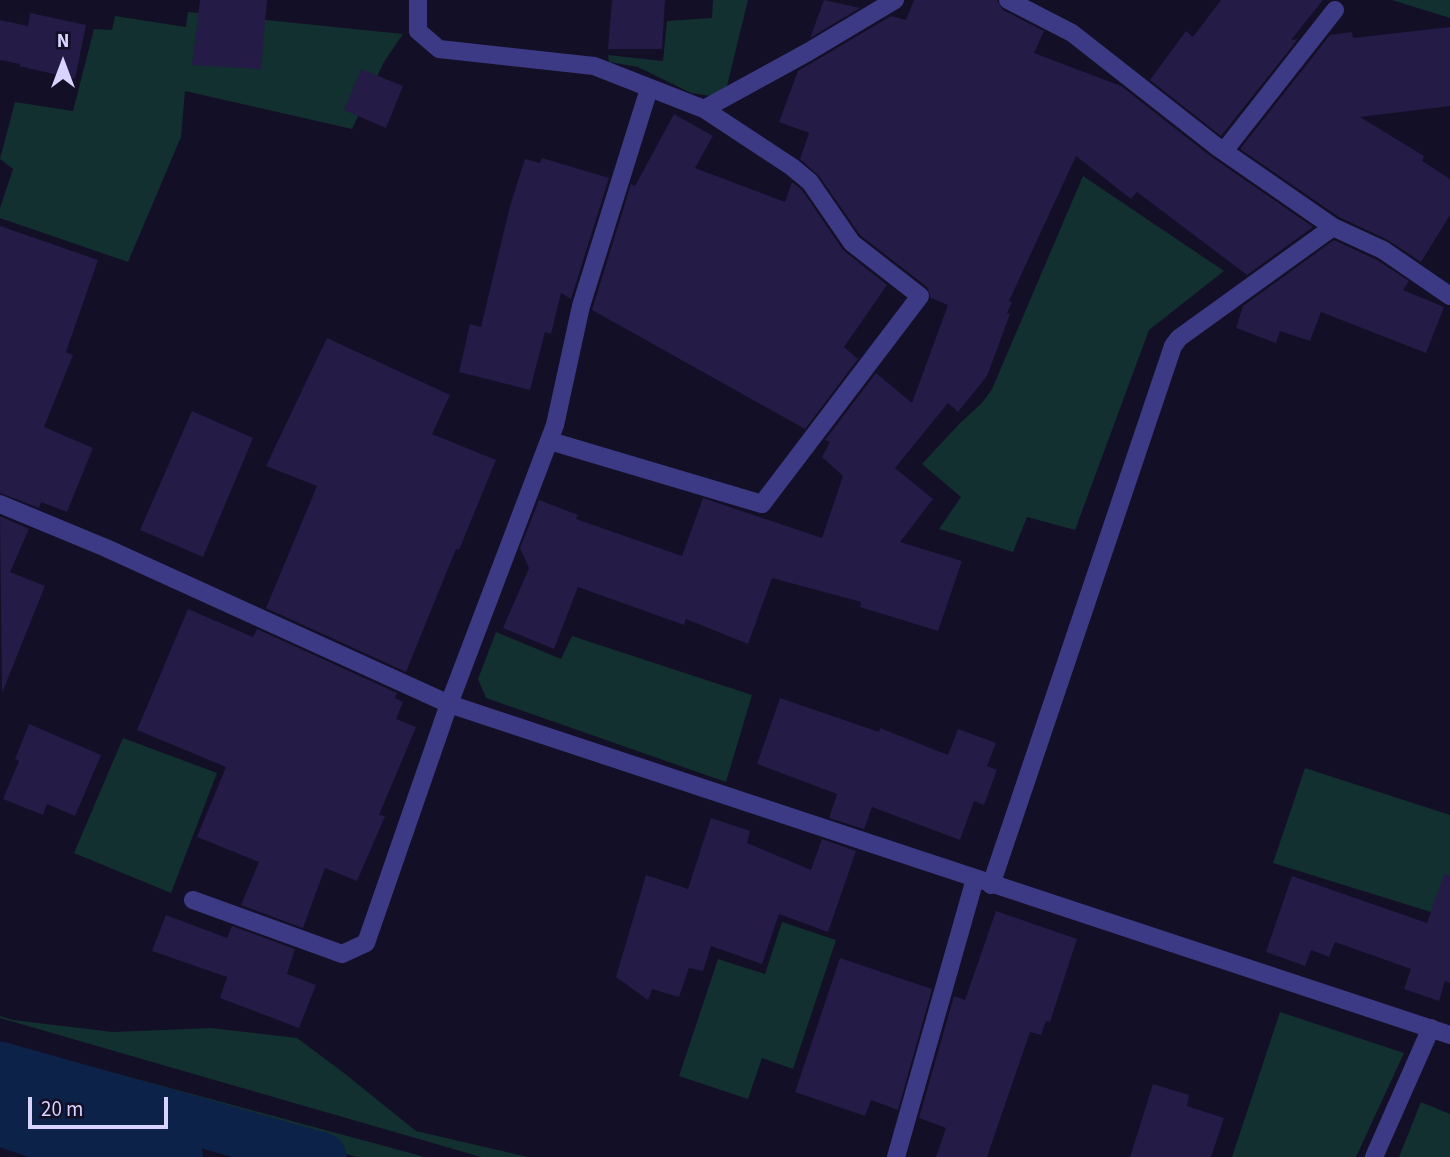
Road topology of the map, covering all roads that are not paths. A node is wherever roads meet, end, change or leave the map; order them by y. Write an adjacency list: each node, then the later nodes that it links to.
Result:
1 (418, 0): 5 (street)
2 (895, 0): 6 (street)
3 (1008, 0): 7 (street)
4 (1335, 10): 7 (street)
5 (649, 89): 6 (street); 10 (street)
6 (704, 109): 10 (street)
7 (1224, 151): 8 (street)
8 (1332, 227): 9 (street); 13 (street)
9 (1450, 296)
10 (550, 441): 12 (street)
11 (0, 504): 12 (street)
12 (449, 704): 13 (street); 14 (street)
13 (983, 882): 15 (street); 17 (street)
14 (193, 901)
15 (1431, 1028): 16 (street); 18 (street)
16 (1450, 1035)
17 (895, 1157)
18 (1374, 1157)

